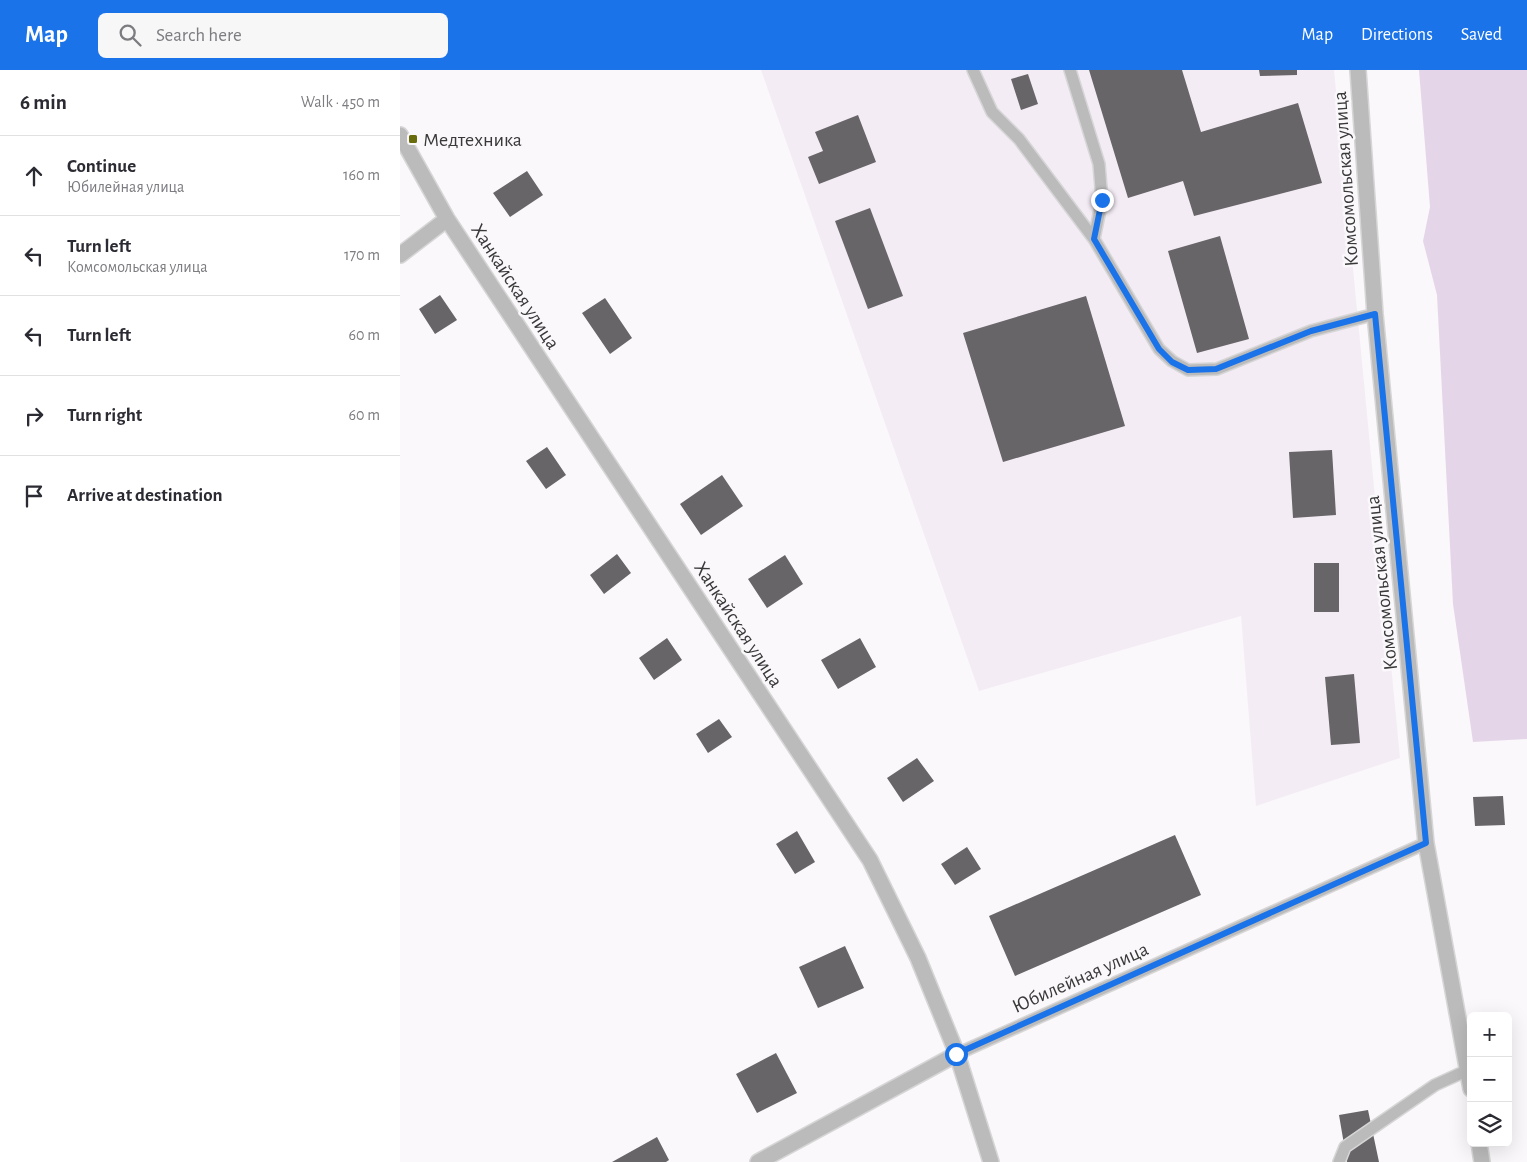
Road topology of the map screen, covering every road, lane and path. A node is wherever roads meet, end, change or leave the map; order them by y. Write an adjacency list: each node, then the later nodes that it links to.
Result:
1 (973, 70): 6 (lane)
2 (1070, 70): 6 (lane)
3 (1358, 70): 8 (street, Комсомольская улица)
4 (400, 135): 5 (street, Ханкайская улица)
5 (447, 219): 7 (street); 10 (street, Ханкайская улица)
6 (1094, 239): 8 (lane)
7 (400, 255)
8 (1375, 314): 9 (street, Комсомольская улица)
9 (1426, 843): 10 (lane, Юбилейная улица); 11 (street, Комсомольская улица)
10 (956, 1054): 14 (street, Юбилейная улица); 15 (street, Ханкайская улица)
11 (1467, 1065)
12 (1467, 1070): 16 (lane)
13 (1480, 1147): 17 (street)
14 (758, 1162)
15 (991, 1162)
16 (1339, 1162)
17 (1482, 1162)

